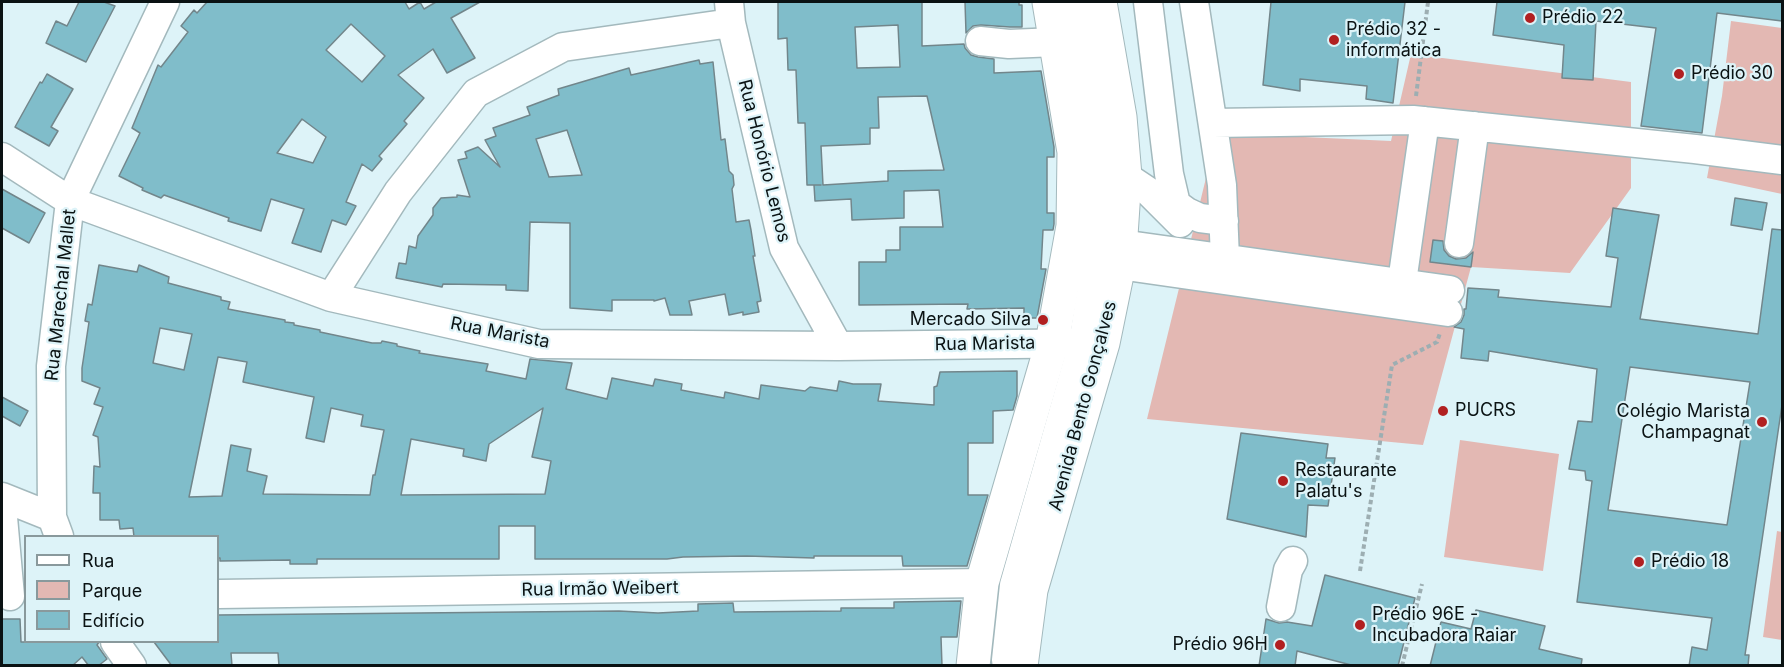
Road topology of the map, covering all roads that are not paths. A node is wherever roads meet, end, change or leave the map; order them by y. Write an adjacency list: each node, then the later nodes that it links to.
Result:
1 (165, 2): 16 (street, Rua Marechal Mallet)
2 (1049, 2): 9 (main road, Avenida Bento Gonçalves)
3 (1078, 2): 23 (street)
4 (1100, 2): 15 (main road, Avenida Bento Gonçalves)
5 (1148, 2): 17 (street)
6 (1194, 2): 11 (street)
7 (730, 12): 22 (street); 26 (street, Rua Honório Lemos)
8 (980, 41): 9 (street)
9 (1056, 42): 25 (main road, Avenida Bento Gonçalves)
10 (1419, 120): 11 (street); 12 (street); 21 (street)
11 (1213, 123): 17 (street)
12 (1475, 126): 14 (street); 18 (street)
13 (2, 157): 16 (street, Rua Marista)
14 (1782, 160)
15 (1125, 176): 19 (main road, Avenida Bento Gonçalves); 20 (street)
16 (70, 201): 22 (street, Rua Marista); 29 (street, Rua Marechal Mallet)
17 (1224, 221): 20 (street)
18 (1459, 243)
19 (1120, 255): 20 (street); 25 (main road, Avenida Bento Gonçalves)
20 (1204, 261): 21 (street); 21 (street)
21 (1400, 295): 24 (street)
22 (332, 297): 26 (street, Rua Marista)
23 (1090, 299): 25 (street); 25 (street)
24 (1449, 301)
25 (1080, 343): 26 (street, Rua Marista); 31 (main road, Avenida Bento Gonçalves); 38 (street); 39 (main road, Avenida Bento Gonçalves)
26 (838, 346)
27 (2, 497): 29 (street)
28 (2, 506): 33 (street)
29 (55, 527)
30 (1293, 561): 34 (street)
31 (982, 583): 32 (street, Rua Irmão Weibert); 37 (main road, Avenida Bento Gonçalves)
32 (219, 594)
33 (12, 596)
34 (1281, 607)
35 (116, 643): 36 (street)
36 (132, 666)
37 (974, 666)
38 (1006, 666)
39 (1021, 666)

